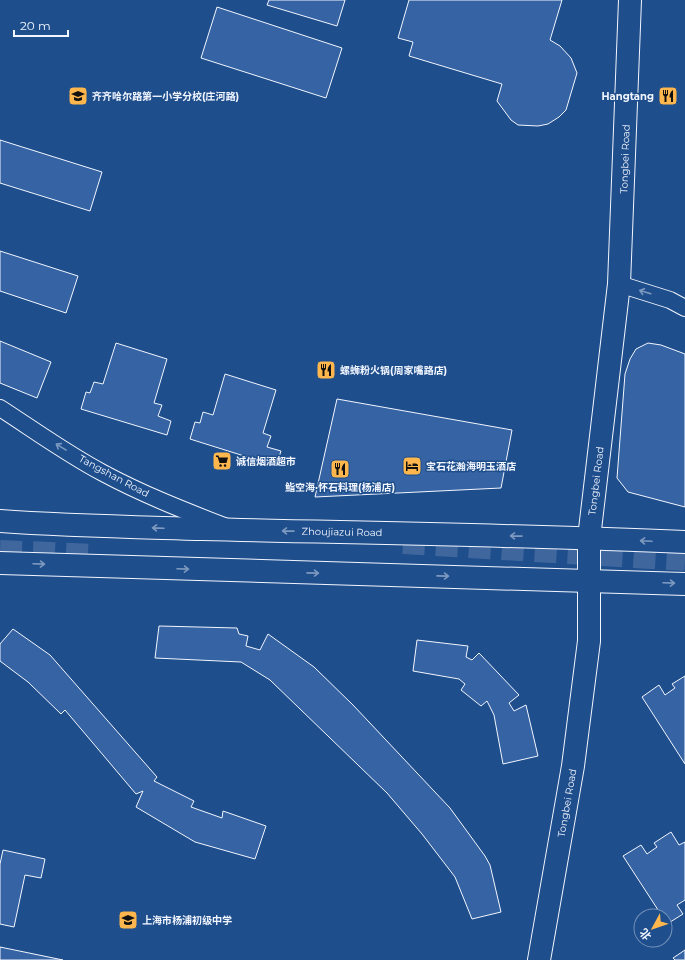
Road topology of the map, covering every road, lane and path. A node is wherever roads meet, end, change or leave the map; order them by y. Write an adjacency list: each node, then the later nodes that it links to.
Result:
1 (630, 0): 2 (main road, Tongbei Road)
2 (619, 284): 3 (street, one-way to 2); 7 (main road, Tongbei Road)
3 (685, 308)
4 (0, 408): 6 (street, Tangshan Road, one-way to 4)
5 (0, 521): 6 (main road, Zhoujiazui Road, one-way to 5)
6 (235, 530): 7 (main road, Zhoujiazui Road, one-way to 6)
7 (589, 538): 8 (main road, Zhoujiazui Road, one-way to 7); 10 (main road, Tongbei Road)
8 (685, 542)
9 (0, 563): 10 (main road, one-way to 10)
10 (588, 580): 11 (main road, one-way to 11); 12 (main road, Tongbei Road)
11 (685, 584)
12 (539, 960)

